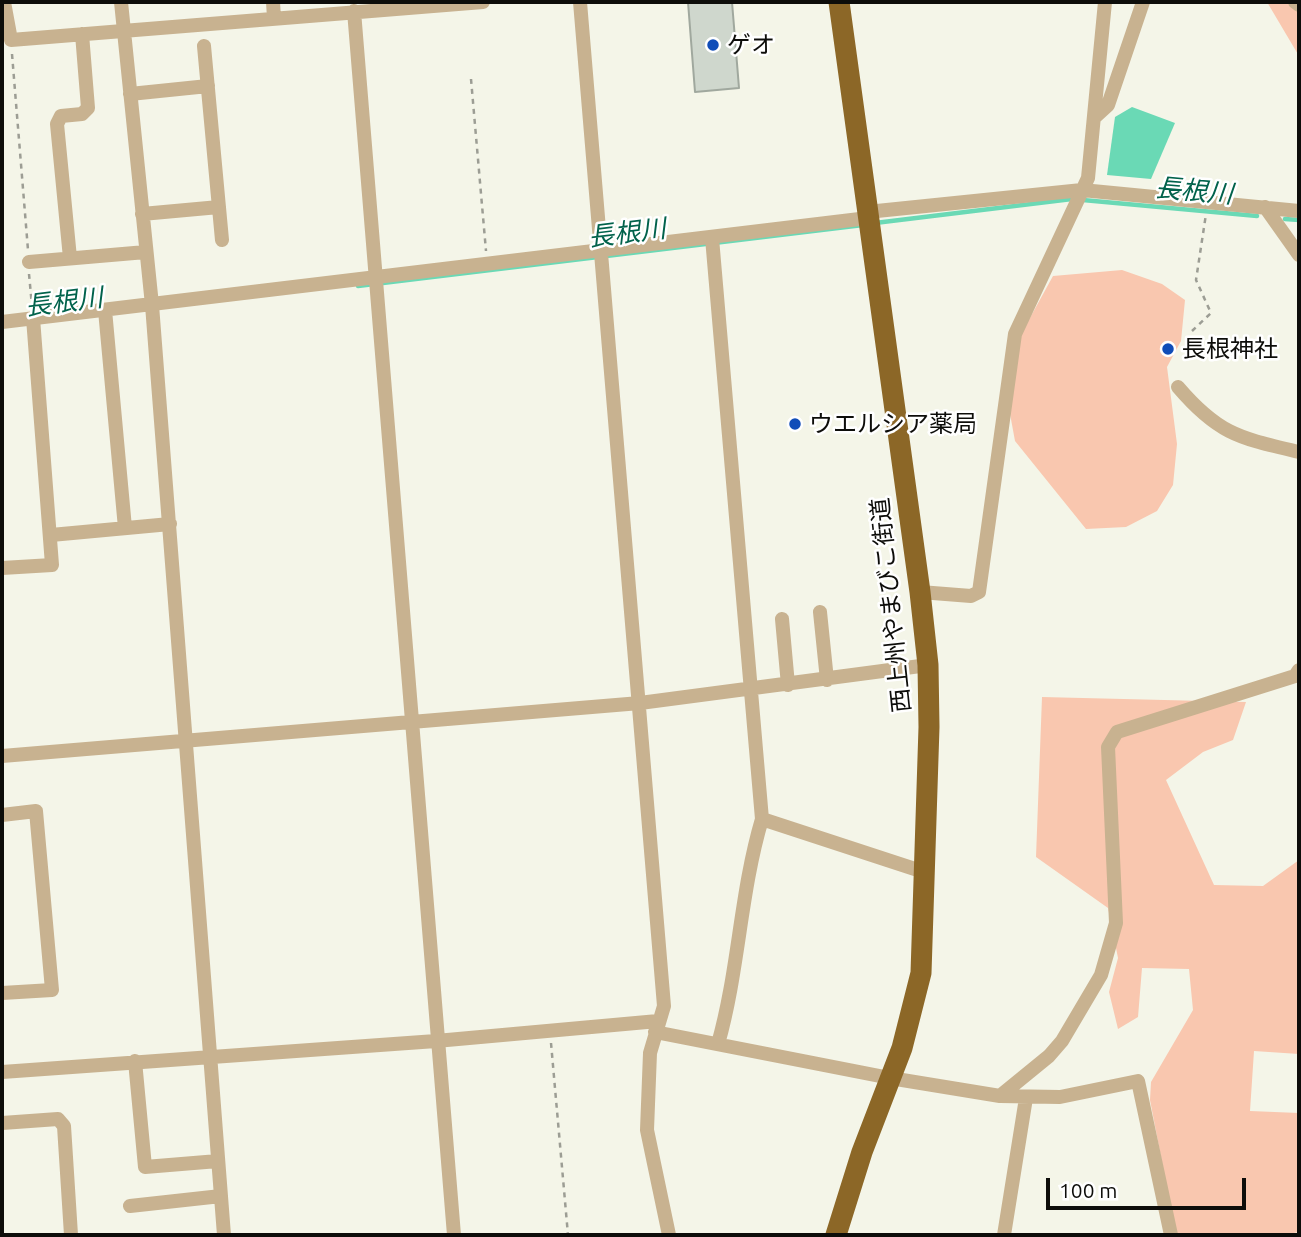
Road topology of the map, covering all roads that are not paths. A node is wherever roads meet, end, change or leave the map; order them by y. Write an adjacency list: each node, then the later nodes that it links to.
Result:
1 (4, 2): 14 (street)
2 (121, 2): 13 (street)
3 (273, 2): 12 (street)
4 (483, 2): 11 (street)
5 (580, 2): 28 (street)
6 (838, 2): 24 (highway, 西上州やまびこ街道)
7 (1105, 2): 18 (street)
8 (1143, 2): 18 (street)
9 (1295, 2): 10 (street)
10 (1299, 5)
11 (347, 8): 12 (street); 32 (street)
12 (274, 18): 13 (street)
13 (123, 30): 14 (street); 17 (street)
14 (82, 34): 30 (street)
15 (204, 46): 16 (street)
16 (208, 86): 17 (street); 20 (street)
17 (130, 94): 23 (street)
18 (1096, 116): 19 (street)
19 (1082, 190): 21 (street); 24 (street); 43 (street)
20 (219, 206): 23 (street); 26 (street)
21 (1265, 207): 22 (street); 29 (street)
22 (1299, 211)
23 (142, 214): 27 (street)
24 (868, 215): 25 (street); 43 (highway, 西上州やまびこ街道)
25 (712, 238): 28 (street); 50 (street)
26 (222, 240)
27 (146, 252): 30 (street); 33 (street)
28 (601, 252): 32 (street); 51 (street)
29 (1299, 255)
30 (70, 258): 31 (street)
31 (29, 262)
32 (375, 278): 33 (street); 52 (street)
33 (152, 305): 34 (street); 39 (street)
34 (105, 310): 35 (street); 40 (street)
35 (33, 318): 36 (street); 41 (street)
36 (2, 322)
37 (1178, 387): 38 (street)
38 (1299, 452)
39 (170, 523): 40 (street); 53 (street)
40 (125, 528): 41 (street)
41 (51, 535): 42 (street)
42 (2, 568)
43 (920, 592): 46 (highway, 西上州やまびこ街道)
44 (820, 612): 48 (street)
45 (782, 619): 49 (street)
46 (928, 665): 48 (street); 57 (highway, 西上州やまびこ街道)
47 (1299, 670): 66 (street)
48 (827, 680): 49 (street)
49 (788, 685): 50 (street)
50 (752, 689): 51 (street); 56 (street)
51 (640, 703): 52 (street); 59 (street)
52 (412, 723): 53 (street); 60 (street)
53 (185, 741): 54 (street); 62 (street)
54 (2, 756)
55 (2, 815): 58 (street)
56 (762, 819): 57 (street); 61 (street)
57 (924, 872): 65 (highway, 西上州やまびこ街道)
58 (2, 993)
59 (656, 1026): 60 (street); 61 (street); 75 (street)
60 (436, 1041): 62 (street); 74 (street)
61 (718, 1044): 65 (street)
62 (209, 1055): 63 (street); 69 (street)
63 (135, 1061): 64 (street); 69 (street)
64 (2, 1072)
65 (890, 1078): 66 (street); 76 (highway, 西上州やまびこ街道)
66 (1000, 1096): 67 (street)
67 (1026, 1098): 77 (street); 78 (street)
68 (2, 1123): 72 (street)
69 (218, 1161): 70 (street)
70 (221, 1196): 71 (street); 73 (street)
71 (130, 1206)
72 (71, 1235)
73 (224, 1235)
74 (454, 1235)
75 (668, 1235)
76 (836, 1235)
77 (1004, 1235)
78 (1171, 1235)

